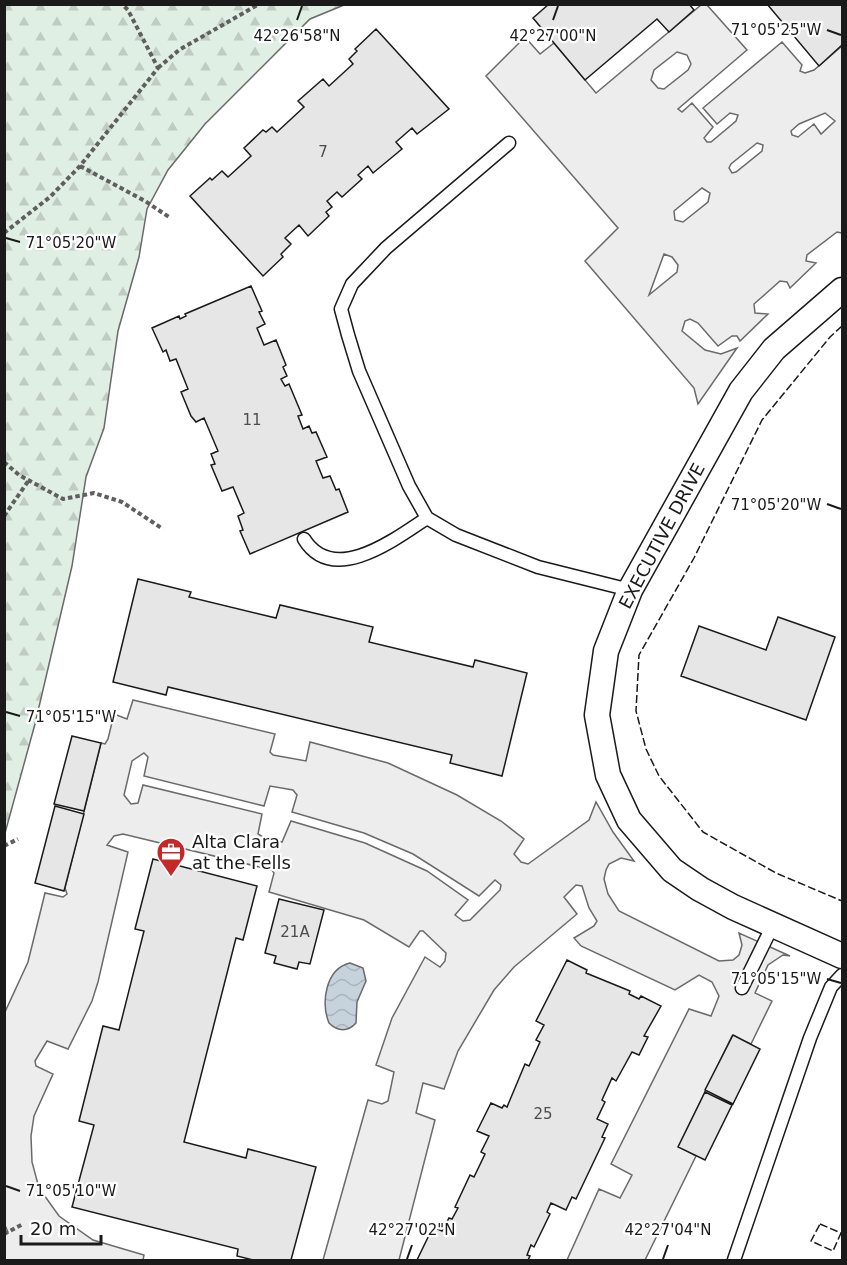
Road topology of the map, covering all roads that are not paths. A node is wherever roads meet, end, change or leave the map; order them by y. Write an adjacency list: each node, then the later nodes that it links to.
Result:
1 (509, 143): 3 (lane)
2 (843, 290): 5 (street, EXECUTIVE DRIVE)
3 (427, 518): 4 (lane); 5 (lane)
4 (304, 539)
5 (630, 590): 6 (street, EXECUTIVE DRIVE)
6 (773, 925): 7 (street, EXECUTIVE DRIVE); 9 (lane)
7 (843, 956)
8 (843, 975): 10 (lane)
9 (742, 988)
10 (734, 1260)

